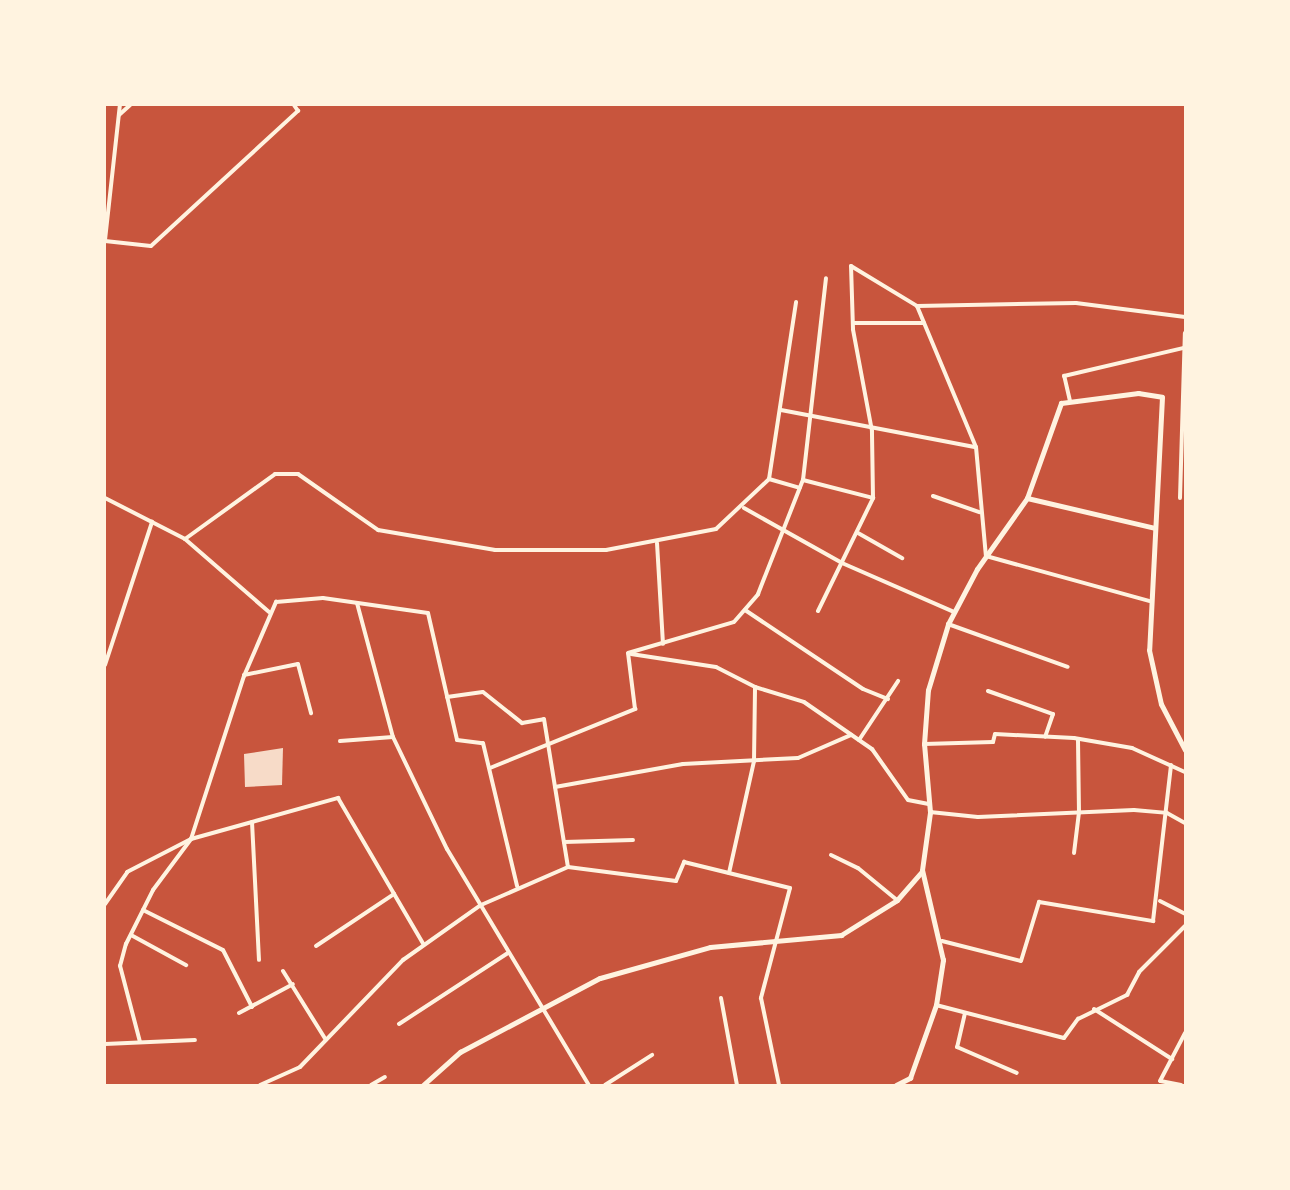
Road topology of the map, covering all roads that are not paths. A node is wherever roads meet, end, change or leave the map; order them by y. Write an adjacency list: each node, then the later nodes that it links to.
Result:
1 (120, 105): 4 (street)
2 (130, 105): 4 (street)
3 (294, 105): 5 (street)
4 (119, 116): 5 (street)
5 (105, 240)
6 (826, 278): 17 (street)
7 (796, 302): 16 (street)
8 (917, 306): 9 (street); 10 (street); 11 (street)
9 (1185, 317)
10 (853, 323): 11 (street); 18 (street)
11 (925, 323): 20 (street)
12 (1185, 333): 13 (street)
13 (1183, 348): 14 (street); 15 (street)
14 (1184, 376): 19 (street)
15 (1070, 401): 27 (street); 32 (street)
16 (782, 410): 17 (street); 21 (street)
17 (809, 416): 18 (street); 22 (street)
18 (872, 431): 20 (street); 26 (street)
19 (1183, 433): 28 (street)
20 (976, 447): 30 (street)
21 (769, 479): 23 (street); 29 (street)
22 (803, 480): 23 (street); 26 (street)
23 (800, 488): 33 (street)
24 (933, 496): 30 (street)
25 (105, 498): 31 (street)
26 (873, 498): 34 (street)
27 (1027, 498): 32 (street); 37 (street)
28 (1180, 498)
29 (744, 508): 33 (street); 36 (street)
30 (979, 512): 37 (street)
31 (152, 522): 35 (street); 49 (street)
32 (1155, 528): 40 (street)
33 (783, 531): 39 (street); 42 (street)
34 (858, 532): 38 (street); 39 (street)
35 (185, 539): 36 (street); 44 (street)
36 (657, 543): 47 (street)
37 (986, 556): 40 (street); 45 (street)
38 (902, 558)
39 (842, 563): 43 (street); 45 (street)
40 (1149, 601): 66 (street)
41 (357, 603): 44 (street); 55 (street); 59 (street)
42 (745, 610): 47 (street); 56 (street)
43 (818, 611)
44 (269, 612): 51 (street)
45 (954, 612): 46 (street)
46 (948, 624): 50 (street); 65 (street)
47 (663, 644): 48 (street)
48 (628, 653): 53 (street); 64 (street)
49 (105, 664)
50 (1068, 667)
51 (243, 676): 57 (street); 78 (street)
52 (898, 681): 56 (street)
53 (755, 687): 58 (street); 67 (street)
54 (988, 691): 60 (street)
55 (447, 697): 64 (street); 69 (street)
56 (888, 699): 62 (street)
57 (311, 713)
58 (851, 735): 62 (street); 67 (street)
59 (393, 737): 63 (street); 91 (street)
60 (1045, 737): 61 (street); 65 (street)
61 (1078, 739): 68 (street); 74 (street)
62 (859, 740): 72 (street)
63 (340, 741)
64 (548, 743): 69 (street); 71 (street)
65 (924, 744): 72 (street)
66 (1185, 750)
67 (753, 761): 71 (street); 85 (street)
68 (1171, 765): 70 (street); 75 (street)
69 (490, 768): 86 (street)
70 (1185, 772)
71 (555, 787): 80 (street)
72 (929, 804): 73 (street)
73 (930, 812): 74 (street); 84 (street)
74 (1079, 812): 75 (street); 81 (street)
75 (1167, 813): 77 (street); 89 (street)
76 (252, 822): 78 (street); 87 (street); 101 (street)
77 (1185, 824)
78 (191, 839): 90 (street); 92 (street)
79 (633, 840): 80 (street)
80 (564, 842): 83 (street)
81 (1074, 853)
82 (831, 855): 88 (street)
83 (567, 867): 85 (street); 86 (street)
84 (922, 870): 88 (street); 96 (street)
85 (729, 873): 97 (street)
86 (517, 886): 91 (street)
87 (394, 894): 98 (street); 99 (street)
88 (897, 900): 97 (street)
89 (1160, 902): 93 (street); 96 (street)
90 (105, 904)
91 (481, 905): 98 (street); 100 (street)
92 (143, 910): 95 (street); 107 (street)
93 (1185, 914)
94 (1184, 928): 108 (street)
95 (130, 935): 102 (street); 116 (street)
96 (942, 941): 106 (street)
97 (776, 942): 109 (street); 129 (street)
98 (424, 945): 115 (street)
99 (316, 946)
100 (508, 953): 109 (street); 112 (street)
101 (259, 960)
102 (186, 965)
103 (283, 971): 104 (street)
104 (293, 984): 107 (street); 115 (street)
105 (721, 998): 128 (street)
106 (936, 1005): 111 (street); 122 (street)
107 (252, 1007): 110 (street)
108 (1094, 1009): 111 (street); 119 (street)
109 (541, 1010): 123 (street); 126 (street)
110 (239, 1013)
111 (965, 1013): 120 (street)
112 (399, 1024)
113 (1185, 1033): 119 (street)
114 (195, 1040): 116 (street)
115 (326, 1040): 124 (street)
116 (140, 1042): 117 (street)
117 (105, 1044)
118 (652, 1055): 127 (street)
119 (1172, 1059): 132 (street)
120 (1017, 1073)
121 (385, 1077): 125 (street)
122 (910, 1078): 130 (street); 131 (street)
123 (587, 1084)
124 (260, 1085)
125 (371, 1085)
126 (423, 1085)
127 (605, 1085)
128 (737, 1085)
129 (778, 1085)
130 (896, 1085)
131 (913, 1085)
132 (1181, 1085)

